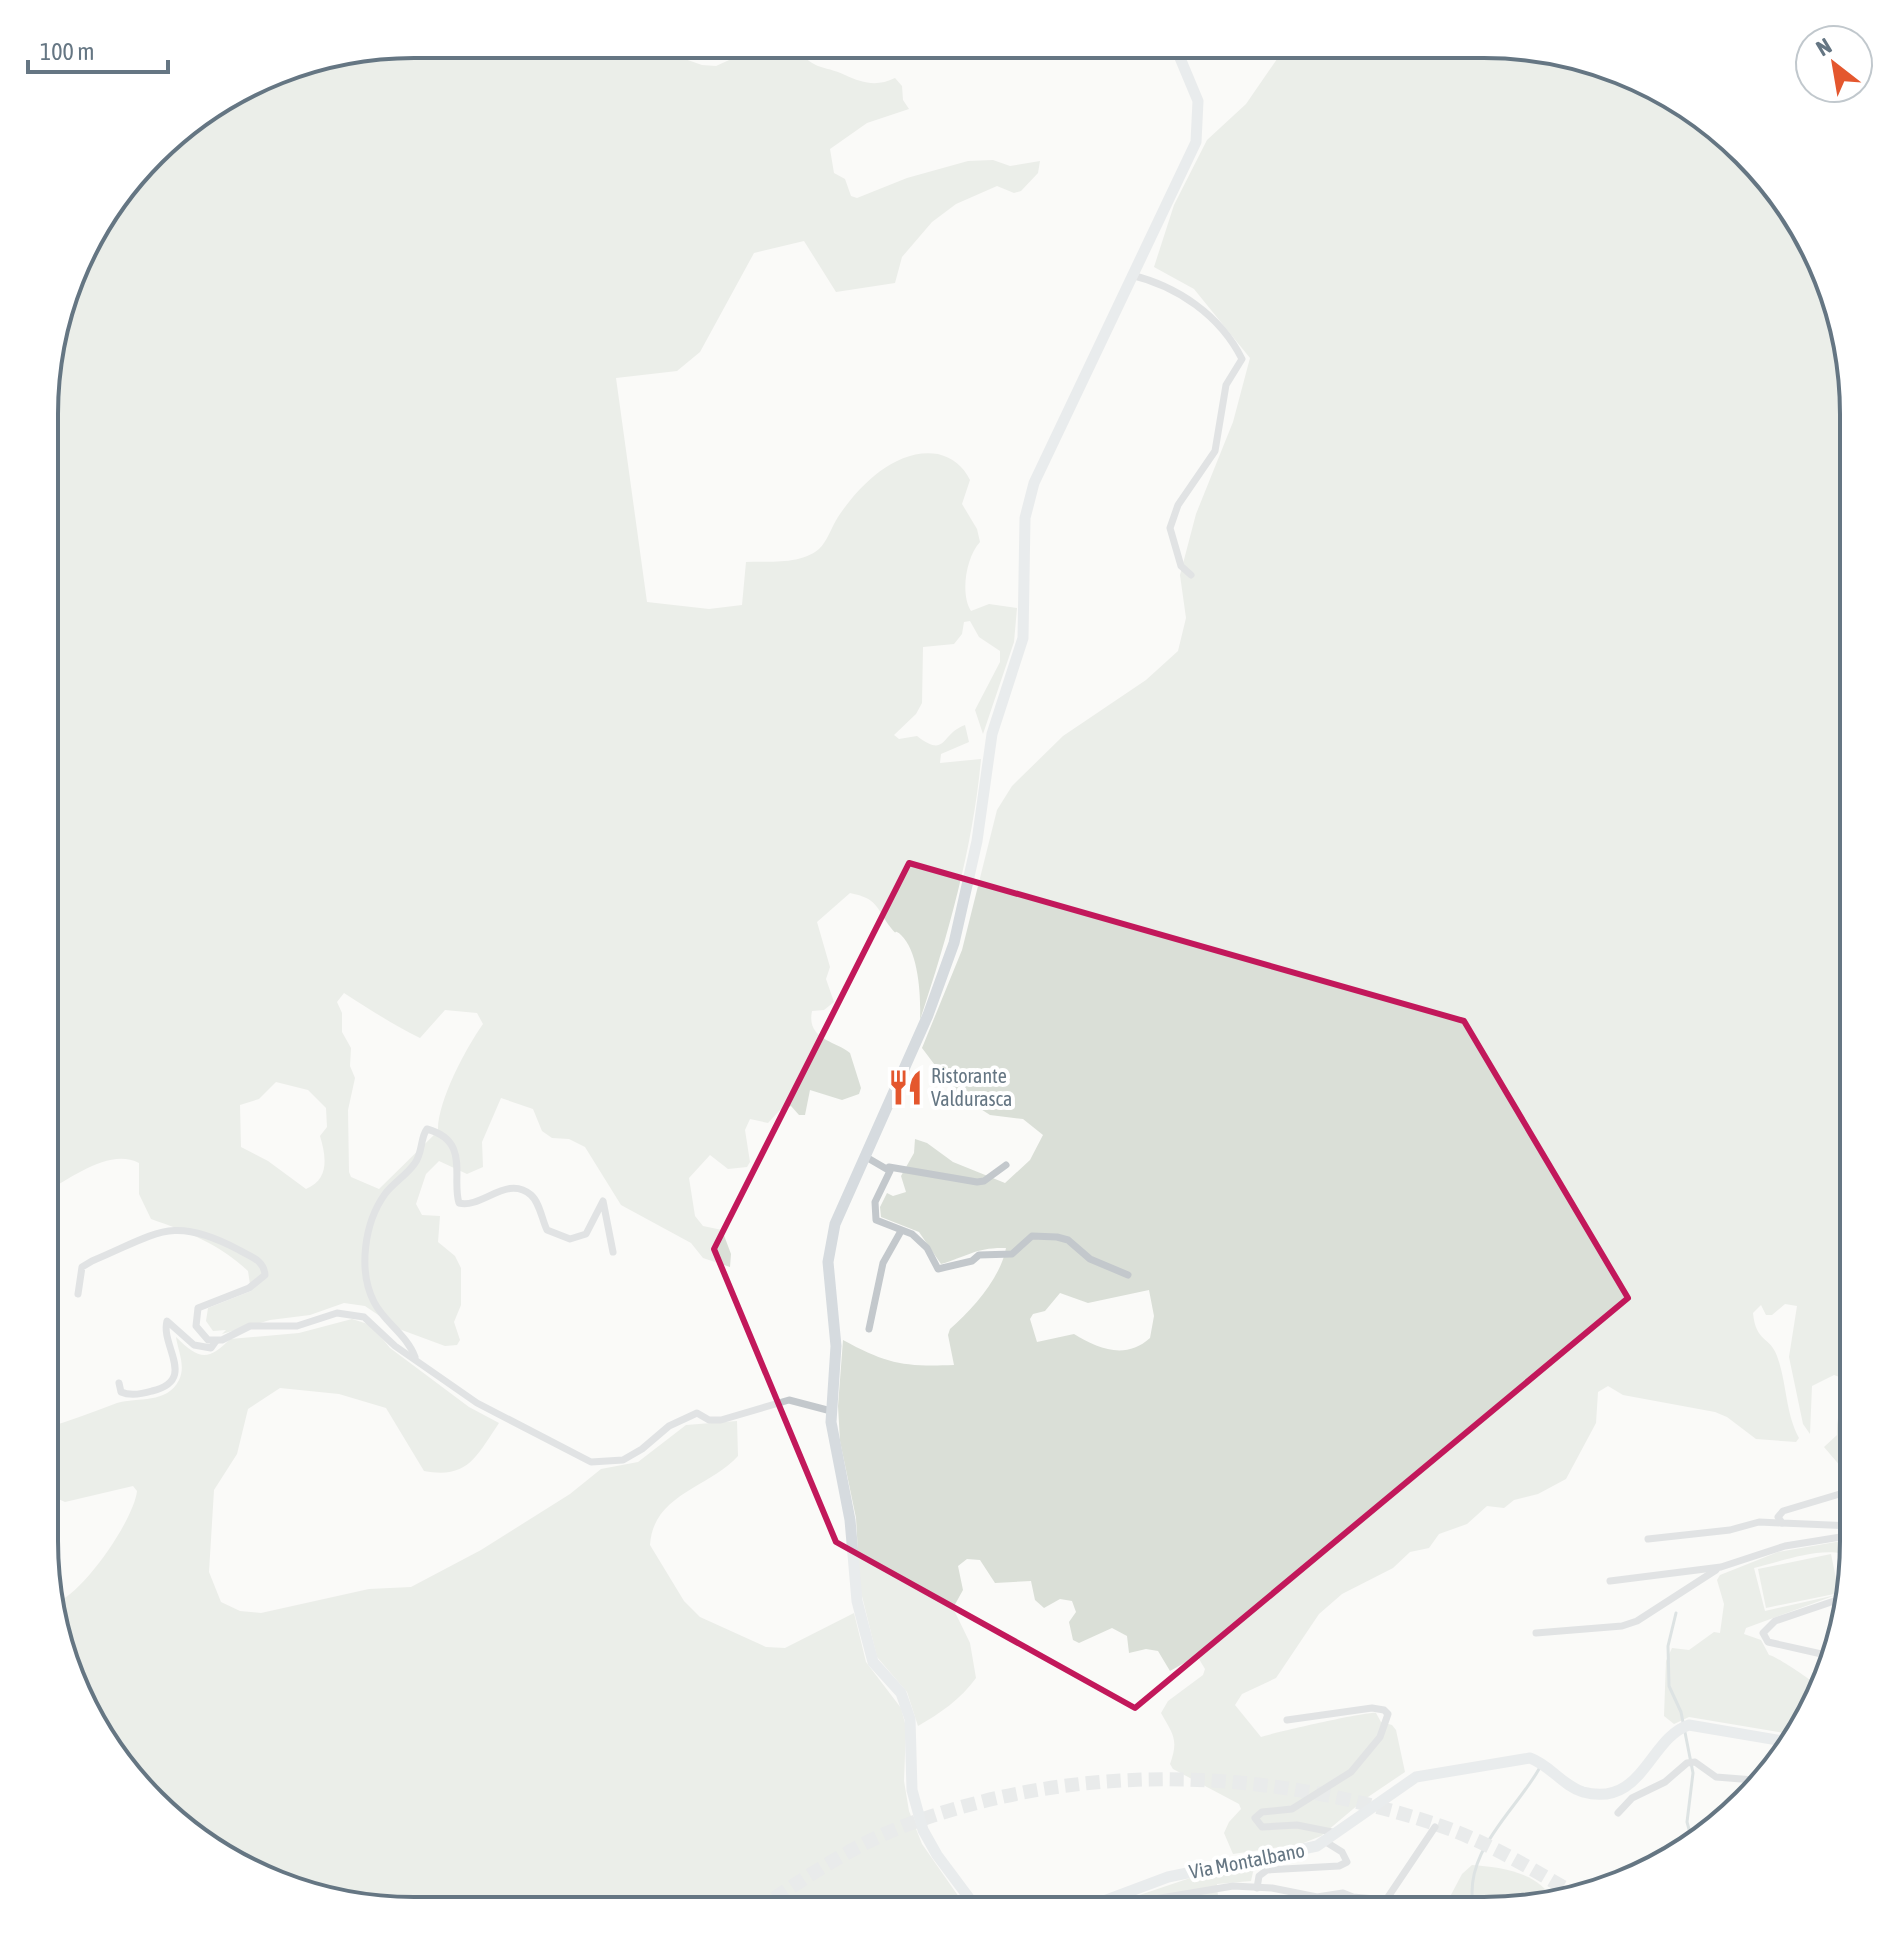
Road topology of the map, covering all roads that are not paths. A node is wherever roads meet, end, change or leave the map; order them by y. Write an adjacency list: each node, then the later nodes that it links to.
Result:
1 (1180, 58): 2 (main road)
2 (1131, 275): 3 (street); 4 (main road)
3 (1191, 575)
4 (866, 1157): 6 (street); 15 (main road)
5 (1006, 1165): 6 (street)
6 (889, 1167): 7 (street)
7 (901, 1231): 9 (street); 11 (street)
8 (613, 1252): 13 (street)
9 (1128, 1275)
10 (78, 1294): 12 (street)
11 (869, 1329)
12 (216, 1341): 13 (street); 14 (street)
13 (415, 1359): 15 (street)
14 (119, 1383)
15 (831, 1411): 34 (main road)
16 (1840, 1494): 17 (street)
17 (1782, 1523): 18 (street); 20 (street)
18 (1840, 1525)
19 (1840, 1537): 21 (street)
20 (1648, 1539)
21 (1721, 1567): 22 (street); 24 (street)
22 (1610, 1581)
23 (1835, 1601): 25 (street)
24 (1536, 1633)
25 (1821, 1654)
26 (1287, 1720): 31 (street)
27 (1779, 1740): 31 (main road, Via Montalbano)
28 (1748, 1780): 29 (street)
29 (1618, 1813)
30 (1435, 1827): 40 (street)
31 (1339, 1833): 32 (main road, Via Montalbano)
32 (1326, 1842): 33 (street); 35 (main road, Via Montalbano)
33 (1257, 1888): 36 (street); 37 (street)
34 (968, 1897)
35 (1115, 1897)
36 (1179, 1897)
37 (1317, 1897)
38 (1317, 1897): 39 (street)
39 (1353, 1897)
40 (1390, 1897)

